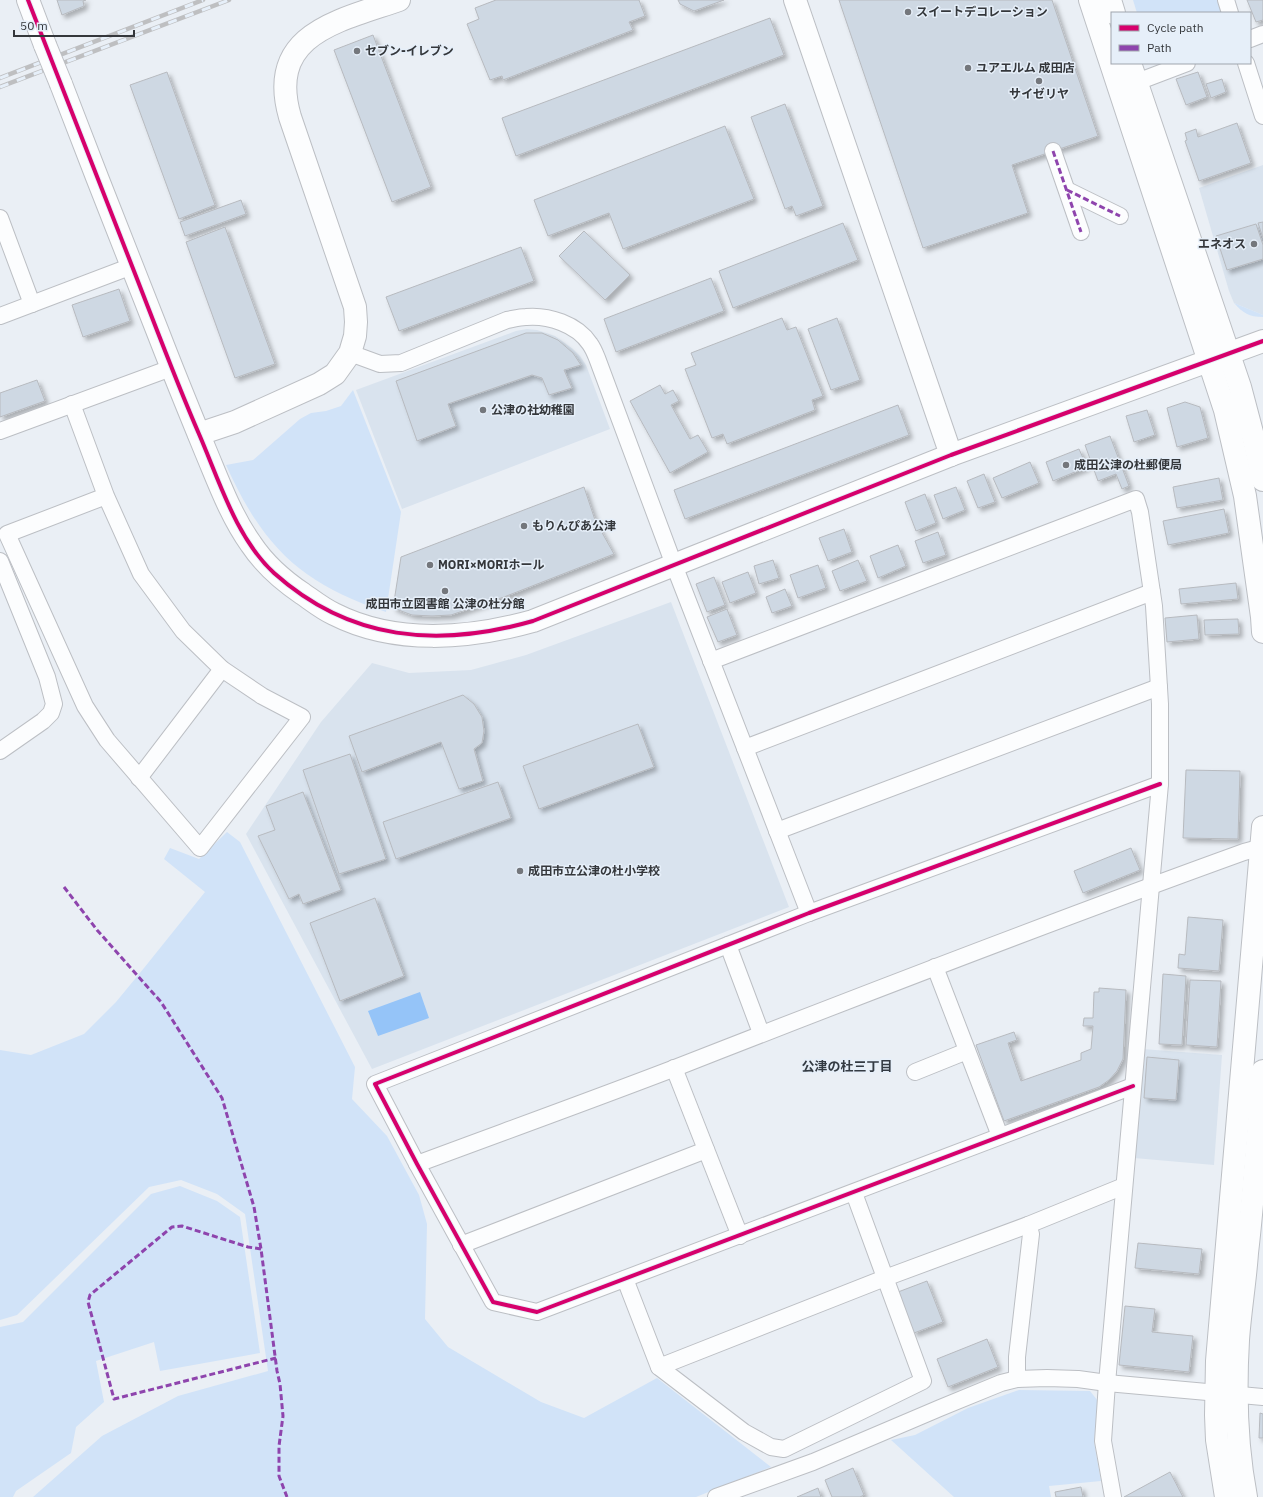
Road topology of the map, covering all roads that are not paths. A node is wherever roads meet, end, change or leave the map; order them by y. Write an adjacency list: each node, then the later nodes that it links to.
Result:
1 (28, 0): 22 (street, bridge)
2 (399, 0): 26 (street)
3 (795, 0): 32 (street)
4 (1090, 0): 11 (street)
5 (1110, 0): 7 (street)
6 (1226, 0): 8 (street)
7 (1114, 12)
8 (1230, 12)
9 (1263, 34): 10 (street)
10 (1251, 39)
11 (1111, 60)
12 (1112, 64): 27 (street)
13 (1182, 64): 15 (street)
14 (1246, 64): 16 (street)
15 (1134, 73): 27 (street)
16 (1263, 116)
17 (1053, 151): 18 (street)
18 (1067, 190): 19 (street); 21 (street)
19 (1120, 216)
20 (0, 218): 23 (street)
21 (1081, 232)
22 (132, 266): 23 (street); 28 (street)
23 (32, 304): 24 (street)
24 (0, 316)
25 (1263, 342): 27 (street)
26 (350, 353): 31 (street); 36 (street)
27 (1219, 358): 32 (street); 33 (street); 38 (street)
28 (171, 368): 29 (street); 31 (street)
29 (72, 404): 30 (street); 34 (street)
30 (0, 430)
31 (199, 434): 36 (street)
32 (951, 455): 36 (street)
33 (1263, 480)
34 (106, 496): 40 (street); 44 (street)
35 (0, 561): 43 (street)
36 (674, 564): 39 (street)
37 (1152, 592): 39 (street); 41 (street); 42 (street)
38 (1263, 632)
39 (712, 661): 42 (street)
40 (222, 669): 44 (street); 44 (street)
41 (1159, 687): 45 (street); 47 (street)
42 (745, 748): 47 (street)
43 (0, 751)
44 (139, 778)
45 (1160, 784): 49 (street); 50 (street)
46 (1263, 827): 48 (street)
47 (777, 831): 50 (street)
48 (1262, 850): 49 (street); 72 (street)
49 (1151, 885): 52 (street); 58 (street)
50 (809, 913): 51 (street)
51 (728, 945): 53 (street); 61 (street)
52 (935, 967): 53 (street); 54 (street)
53 (761, 1033): 55 (street)
54 (967, 1051): 57 (street); 59 (street)
55 (674, 1068): 60 (street); 61 (street)
56 (1263, 1071): 72 (street)
57 (915, 1072)
58 (1133, 1086): 59 (street); 62 (street)
59 (1000, 1136): 63 (street)
60 (706, 1150): 65 (street); 66 (street)
61 (417, 1164): 66 (street)
62 (1124, 1186): 64 (street); 71 (street)
63 (854, 1193): 65 (street); 67 (street)
64 (1028, 1225): 67 (street); 70 (street)
65 (740, 1236): 68 (street)
66 (461, 1245): 68 (street)
67 (885, 1278): 69 (street); 69 (street)
68 (625, 1279): 69 (street)
69 (660, 1367)
70 (1017, 1379): 71 (street); 74 (street)
71 (1107, 1383): 72 (street); 75 (street)
72 (1226, 1394): 73 (street); 76 (street); 77 (street)
73 (1263, 1397)
74 (716, 1497)
75 (1113, 1497)
76 (1226, 1497)
77 (1246, 1497)

